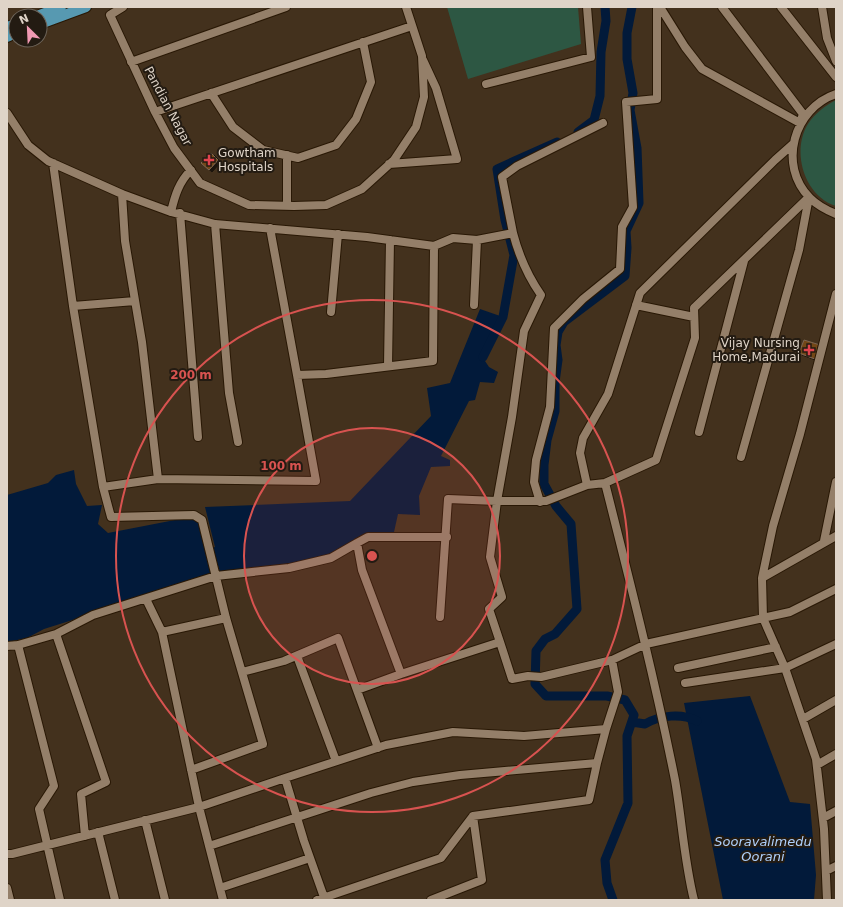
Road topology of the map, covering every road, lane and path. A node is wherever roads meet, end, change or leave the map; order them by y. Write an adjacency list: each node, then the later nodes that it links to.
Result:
1 (61, 7): 13 (main road)
2 (86, 7): 14 (main road)
3 (123, 7): 19 (street, Pandian Nagar)
4 (286, 7): 12 (street)
5 (406, 7): 15 (street, Pandian Nagar)
6 (587, 7): 21 (street)
7 (657, 7): 65 (street)
8 (660, 7): 27 (street)
9 (722, 7): 27 (street)
10 (781, 7): 20 (street)
11 (824, 9): 18 (street)
12 (267, 10): 19 (street)
13 (48, 12)
14 (48, 21)
15 (412, 26): 16 (street); 17 (street, Pandian Nagar)
16 (363, 42): 22 (street); 29 (street)
17 (422, 56): 31 (street, Pandian Nagar); 31 (street)
18 (836, 61)
19 (131, 62): 24 (street, Pandian Nagar)
20 (836, 77)
21 (486, 84)
22 (211, 93): 24 (street); 29 (street)
23 (836, 94): 27 (street)
24 (155, 112): 32 (street, Pandian Nagar)
25 (7, 113): 30 (street)
26 (603, 123): 41 (street)
27 (800, 124): 28 (street)
28 (793, 144): 34 (street); 49 (street)
29 (287, 155): 35 (street)
30 (53, 163): 33 (street); 50 (street)
31 (389, 164): 35 (street, Pandian Nagar)
32 (191, 170): 35 (street, Pandian Nagar); 36 (street)
33 (122, 194): 36 (street); 47 (street)
34 (809, 197): 37 (street); 45 (street); 58 (street)
35 (287, 206)
36 (175, 212): 38 (street); 56 (street)
37 (836, 214)
38 (215, 224): 39 (street); 57 (street)
39 (270, 228): 40 (street); 54 (street)
40 (338, 234): 42 (street); 51 (street)
41 (510, 234): 43 (street); 64 (street)
42 (390, 240): 44 (street); 53 (street)
43 (477, 240): 44 (street); 48 (street)
44 (434, 246): 53 (street)
45 (744, 261): 52 (street); 55 (street)
46 (836, 294): 71 (street)
47 (135, 300): 50 (street); 59 (street)
48 (474, 305)
49 (636, 305): 52 (street); 62 (street)
50 (73, 306): 63 (street)
51 (331, 312)
52 (694, 317): 61 (street)
53 (388, 366): 54 (street)
54 (297, 375): 59 (street)
55 (699, 432)
56 (198, 437)
57 (238, 442)
58 (741, 458)
59 (158, 480): 63 (street)
60 (836, 482): 68 (street)
61 (605, 483): 62 (street); 80 (street)
62 (587, 485): 65 (street)
63 (103, 487): 70 (street)
64 (497, 501): 65 (street); 67 (street); 79 (street)
65 (543, 502)
66 (836, 536): 68 (street)
67 (447, 537): 69 (street); 74 (street)
68 (824, 541): 71 (street)
69 (357, 543): 70 (street); 90 (street)
70 (215, 574): 73 (street); 75 (street)
71 (762, 578): 76 (street)
72 (836, 589): 76 (street)
73 (146, 599): 77 (street); 78 (street)
74 (440, 617)
75 (226, 618): 77 (street); 89 (street)
76 (764, 618): 80 (street); 84 (street)
77 (162, 632): 101 (street)
78 (56, 634): 82 (street); 110 (street)
79 (500, 642): 86 (street); 90 (street)
80 (646, 644): 86 (street); 126 (street)
81 (836, 644): 88 (street)
82 (18, 645): 83 (street); 111 (street)
83 (7, 646)
84 (776, 647): 87 (street); 88 (street)
85 (297, 656): 89 (street); 92 (street); 98 (street)
86 (612, 660): 95 (street)
87 (678, 668)
88 (785, 668): 91 (street); 94 (street)
89 (242, 672): 101 (street)
90 (401, 674): 92 (street)
91 (685, 683)
92 (357, 690): 96 (street)
93 (836, 700): 94 (street)
94 (803, 719): 100 (street)
95 (606, 729): 96 (street); 99 (street)
96 (378, 748): 98 (street)
97 (836, 754): 100 (street)
98 (336, 761): 102 (street)
99 (597, 763): 105 (street); 106 (street)
100 (817, 765): 107 (street)
101 (191, 770): 103 (street)
102 (285, 778): 103 (street); 105 (street)
103 (199, 807): 108 (street); 112 (street)
104 (836, 811): 107 (street)
105 (297, 816): 112 (street); 114 (street)
106 (473, 816): 119 (street); 125 (street)
107 (823, 818): 116 (street)
108 (145, 820): 109 (street); 123 (street)
109 (98, 832): 110 (street); 122 (street)
110 (85, 836): 111 (street)
111 (47, 845): 113 (street); 121 (street)
112 (209, 846): 118 (street)
113 (7, 854)
114 (310, 858): 118 (street); 119 (street)
115 (836, 866): 116 (street)
116 (826, 871): 127 (street)
117 (7, 888): 120 (street)
118 (220, 888): 124 (street)
119 (322, 899)
120 (10, 900)
121 (60, 900)
122 (115, 900)
123 (165, 900)
124 (223, 900)
125 (431, 900)
126 (694, 900)
127 (827, 900)

